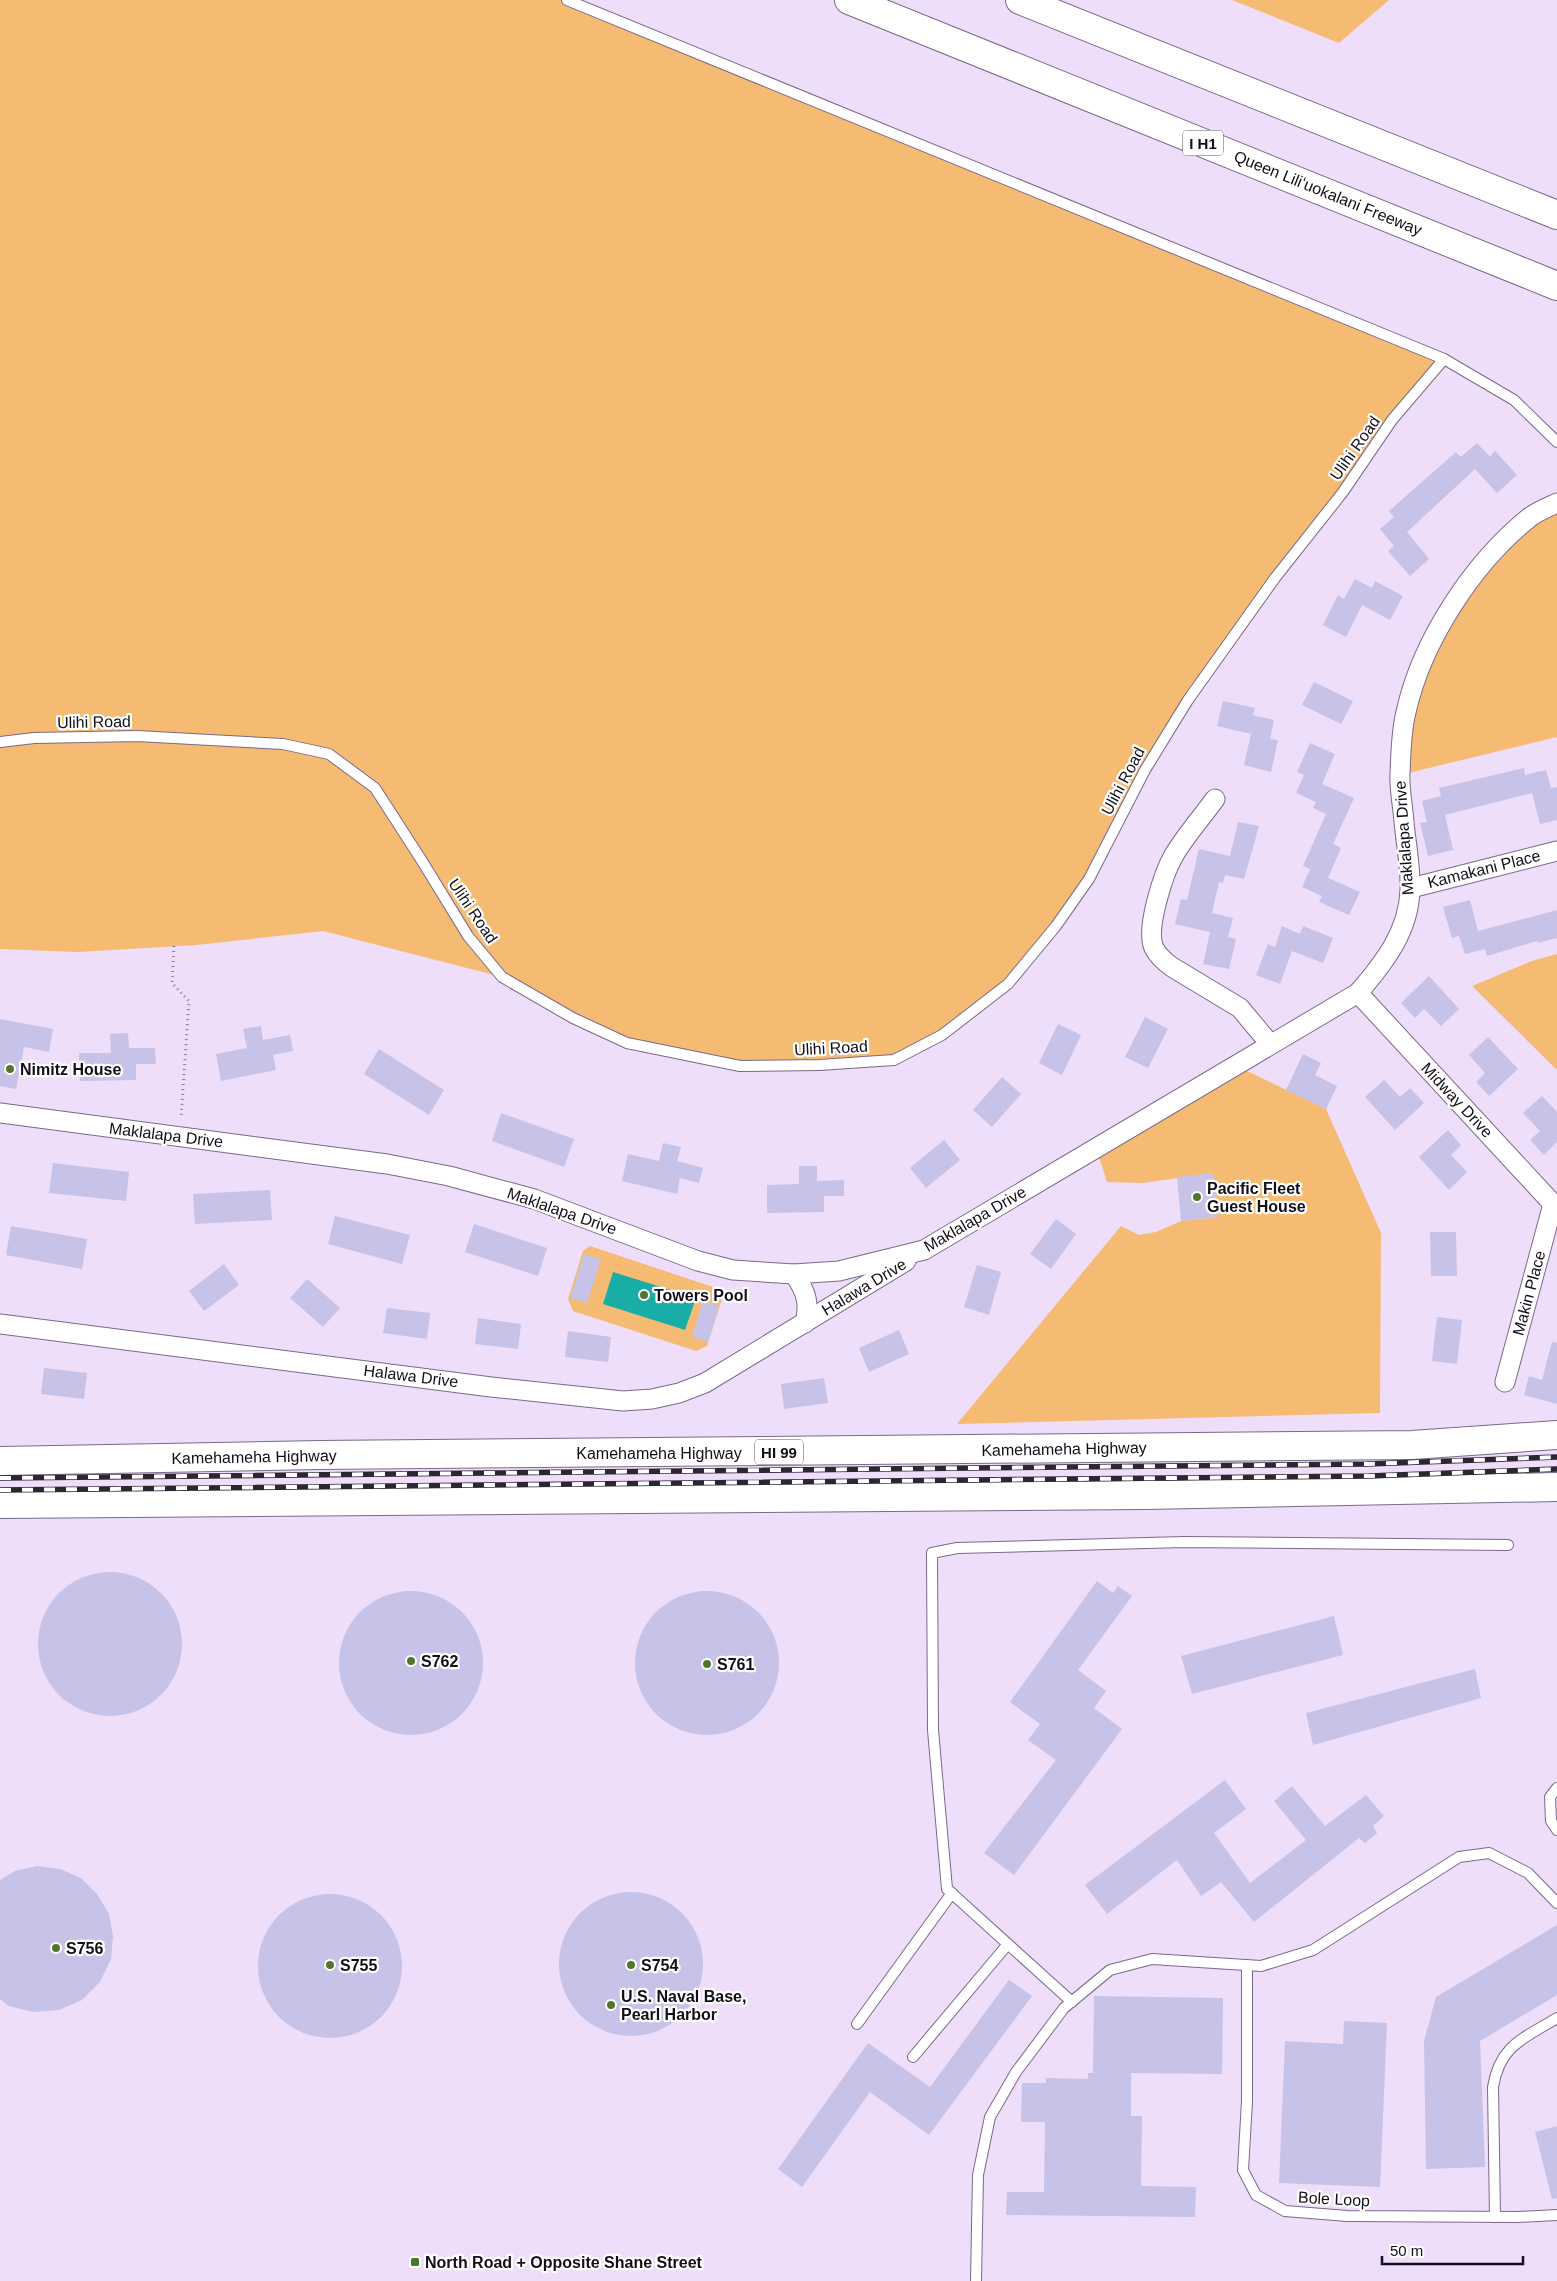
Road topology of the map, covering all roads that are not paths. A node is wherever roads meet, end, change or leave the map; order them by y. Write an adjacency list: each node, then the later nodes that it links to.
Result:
1 (567, 0): 6 (lane)
2 (849, 0): 5 (main road, Queen Liliʻuokalani Freeway / I H1)
3 (1020, 0): 4 (main road)
4 (1557, 215)
5 (1557, 286)
6 (1444, 359): 7 (lane); 9 (lane, Ulihi Road)
7 (1557, 442)
8 (1557, 503): 12 (street, Maklalapa Drive)
9 (0, 742)
10 (1215, 799): 14 (street)
11 (1557, 851): 12 (street, Kamakani Place)
12 (1411, 888): 13 (street, Maklalapa Drive)
13 (1358, 993): 14 (street, Maklalapa Drive); 16 (street, Midway Drive)
14 (1270, 1044): 17 (street, Maklalapa Drive)
15 (0, 1113): 18 (street, Maklalapa Drive)
16 (1555, 1204): 21 (street, Makin Place)
17 (924, 1250): 18 (street, Maklalapa Drive); 20 (street, Halawa Drive)
18 (794, 1274): 20 (street, Halawa Drive)
19 (0, 1324): 20 (street, Halawa Drive)
20 (805, 1324)
21 (1505, 1382)
22 (1557, 1435): 23 (main road, Kamehameha Highway / HI 99)
23 (0, 1461)
24 (1557, 1487): 25 (main road)
25 (0, 1504)
26 (1508, 1545): 29 (lane)
27 (1557, 1788): 28 (lane)
28 (1557, 1830)
29 (952, 1893): 31 (lane); 35 (lane)
30 (1557, 1903): 32 (lane)
31 (1008, 1944): 33 (lane); 36 (lane)
32 (1247, 1965): 33 (lane); 38 (lane, Bole Loop)
33 (1072, 2002): 39 (lane)
34 (1557, 2018): 38 (lane)
35 (857, 2024)
36 (913, 2057)
37 (1557, 2215): 38 (lane, Bole Loop)
38 (1495, 2217)
39 (976, 2281)

